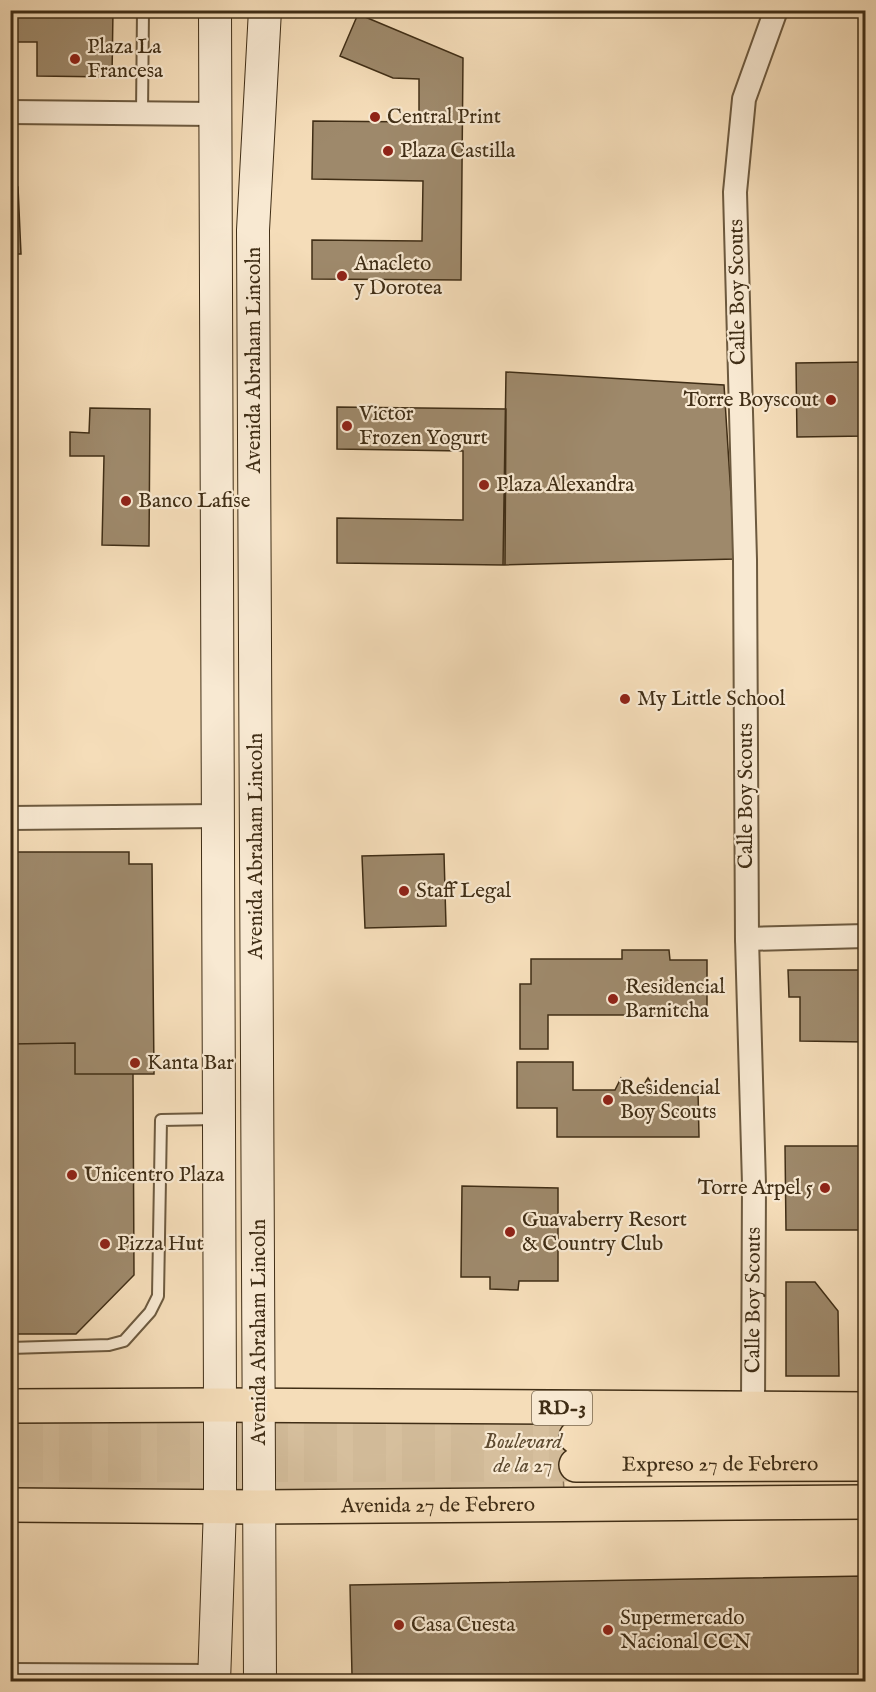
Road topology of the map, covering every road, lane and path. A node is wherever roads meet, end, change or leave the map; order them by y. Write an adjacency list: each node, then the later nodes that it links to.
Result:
1 (143, 10): 6 (lane)
2 (215, 10): 7 (main road, Avenida Abraham Lincoln)
3 (776, 10): 11 (street, Calle Boy Scouts)
4 (266, 16): 16 (main road, Avenida Abraham Lincoln)
5 (10, 112): 6 (street)
6 (142, 113): 7 (street)
7 (214, 114): 8 (main road, Avenida Abraham Lincoln)
8 (218, 816): 9 (street); 12 (main road, Avenida Abraham Lincoln)
9 (10, 818)
10 (866, 936): 11 (street)
11 (747, 939): 17 (street, Calle Boy Scouts)
12 (219, 1119): 13 (lane); 15 (main road, Avenida Abraham Lincoln)
13 (10, 1347)
14 (10, 1406): 15 (main road, RD-3)
15 (220, 1406): 16 (main road, RD-3); 23 (main road, Avenida Abraham Lincoln)
16 (259, 1406): 17 (main road, RD-3); 24 (main road, Avenida Abraham Lincoln)
17 (753, 1408): 18 (main road, RD-3)
18 (866, 1409)
19 (866, 1438): 20 (main road, Expreso 27 de Febrero / RD-3)
20 (866, 1464)
21 (866, 1502): 24 (main road, Avenida 27 de Febrero)
22 (10, 1505): 23 (main road, Avenida 27 de Febrero)
23 (220, 1507): 24 (main road, Avenida 27 de Febrero); 26 (main road, Avenida Abraham Lincoln)
24 (259, 1507): 27 (main road, Avenida Abraham Lincoln)
25 (10, 1670): 26 (lane)
26 (214, 1676)
27 (260, 1682)

